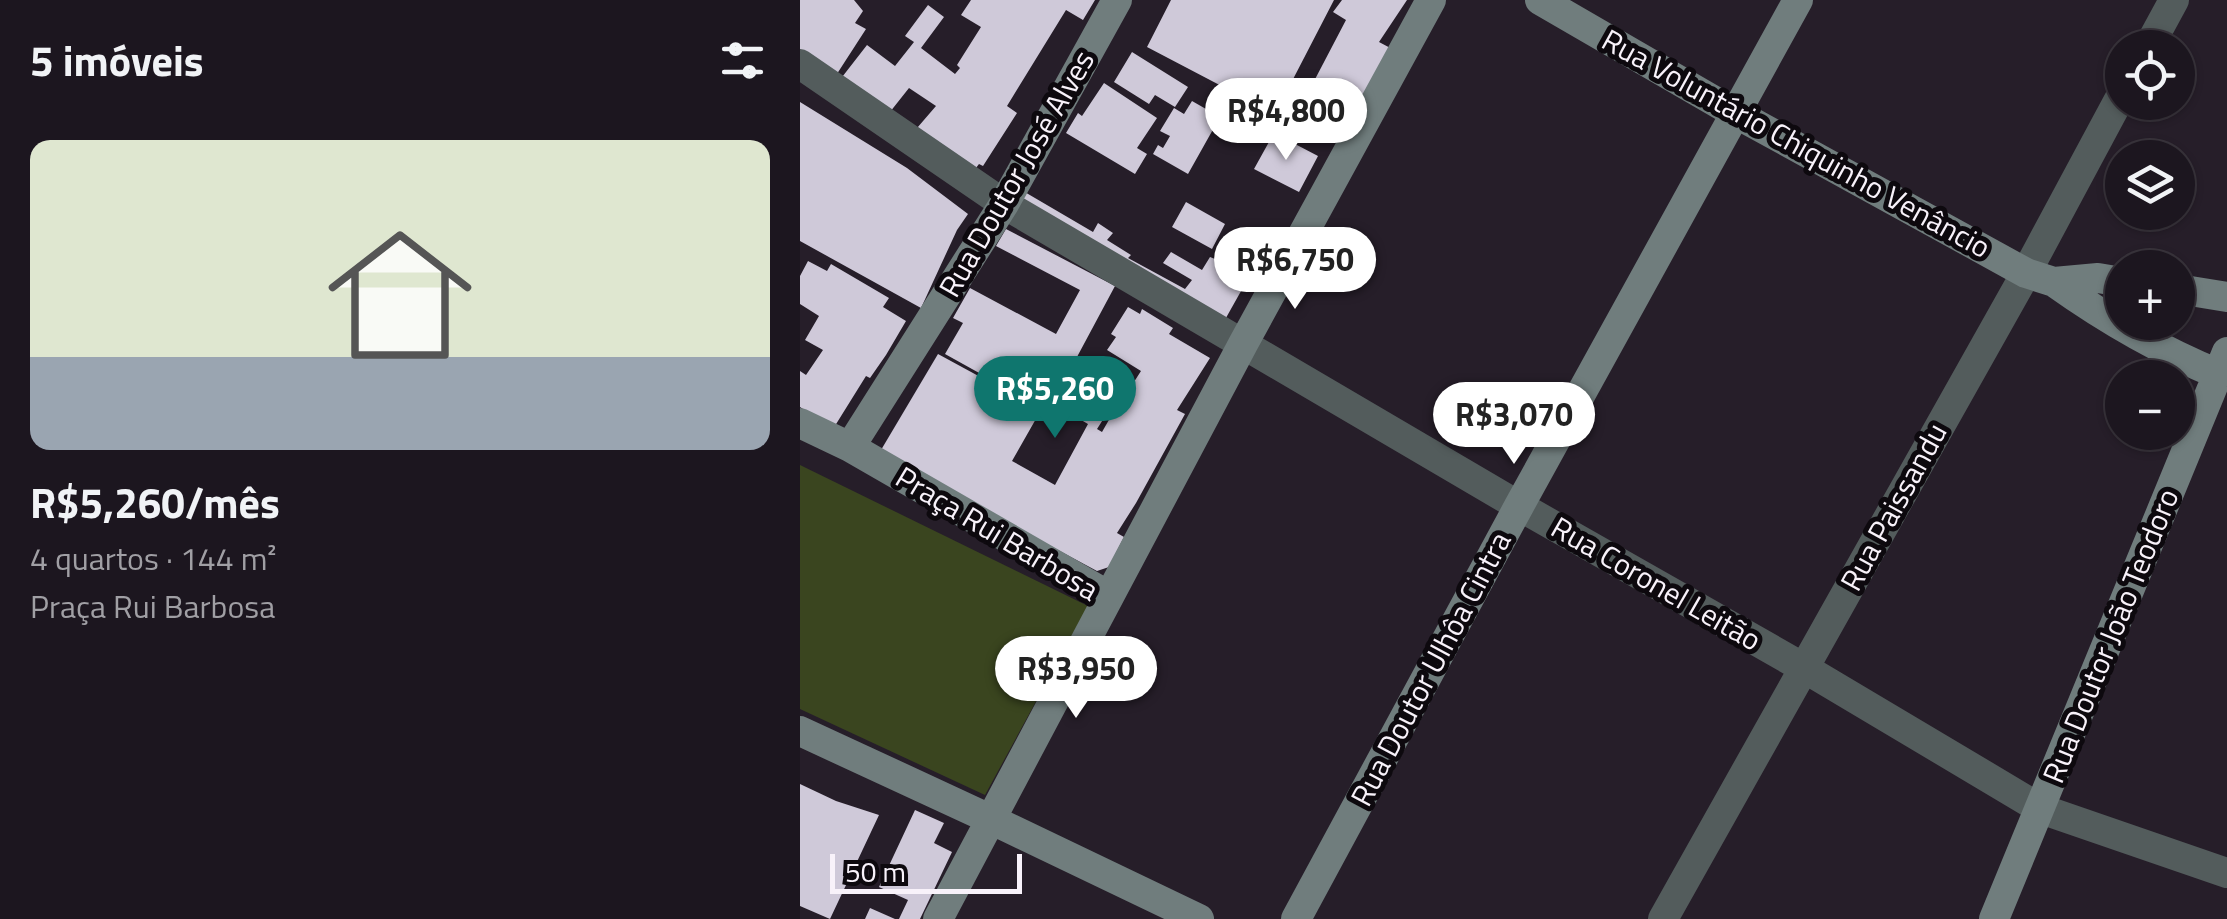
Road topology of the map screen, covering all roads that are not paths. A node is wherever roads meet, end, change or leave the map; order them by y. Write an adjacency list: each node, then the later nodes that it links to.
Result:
1 (1118, 0): 10 (street, Rua Doutor José Alves)
2 (1431, 0): 15 (street)
3 (1540, 0): 8 (street, Rua Voluntário Chiquinho Venâncio)
4 (1798, 0): 8 (street, Rua Doutor Ulhôa Cintra)
5 (2174, 0): 6 (street)
6 (2158, 30)
7 (800, 64): 10 (street, Rua Coronel Leitão)
8 (1735, 113): 11 (street, Rua Voluntário Chiquinho Venâncio); 19 (street, Rua Doutor Ulhôa Cintra)
9 (2110, 120): 11 (street, Rua Paissandu)
10 (1004, 204): 15 (street, Rua Coronel Leitão); 18 (street, Rua Doutor José Alves)
11 (2040, 278): 12 (street); 16 (street, Rua Voluntário Chiquinho Venâncio); 21 (street, Rua Paissandu)
12 (2105, 279)
13 (2195, 291): 14 (street)
14 (2227, 297)
15 (1243, 344): 19 (street, Rua Coronel Leitão); 20 (street)
16 (2222, 363): 23 (street, Rua Doutor João Teodoro)
17 (800, 423): 18 (street, Praça Rui Barbosa)
18 (850, 447): 20 (street, Praça Rui Barbosa)
19 (1519, 506): 21 (street, Rua Coronel Leitão); 28 (street, Rua Doutor Ulhôa Cintra)
20 (1109, 596): 24 (street, Praça Rui Barbosa)
21 (1804, 668): 23 (street, Rua Coronel Leitão); 29 (street, Rua Paissandu)
22 (800, 731): 24 (street)
23 (2041, 809): 25 (street, Rua Coronel Leitão); 30 (street, Rua Doutor João Teodoro)
24 (990, 818): 26 (street, Praça Rui Barbosa); 27 (street)
25 (2227, 872)
26 (938, 919)
27 (1199, 919)
28 (1296, 919)
29 (1663, 919)
30 (1994, 919)

